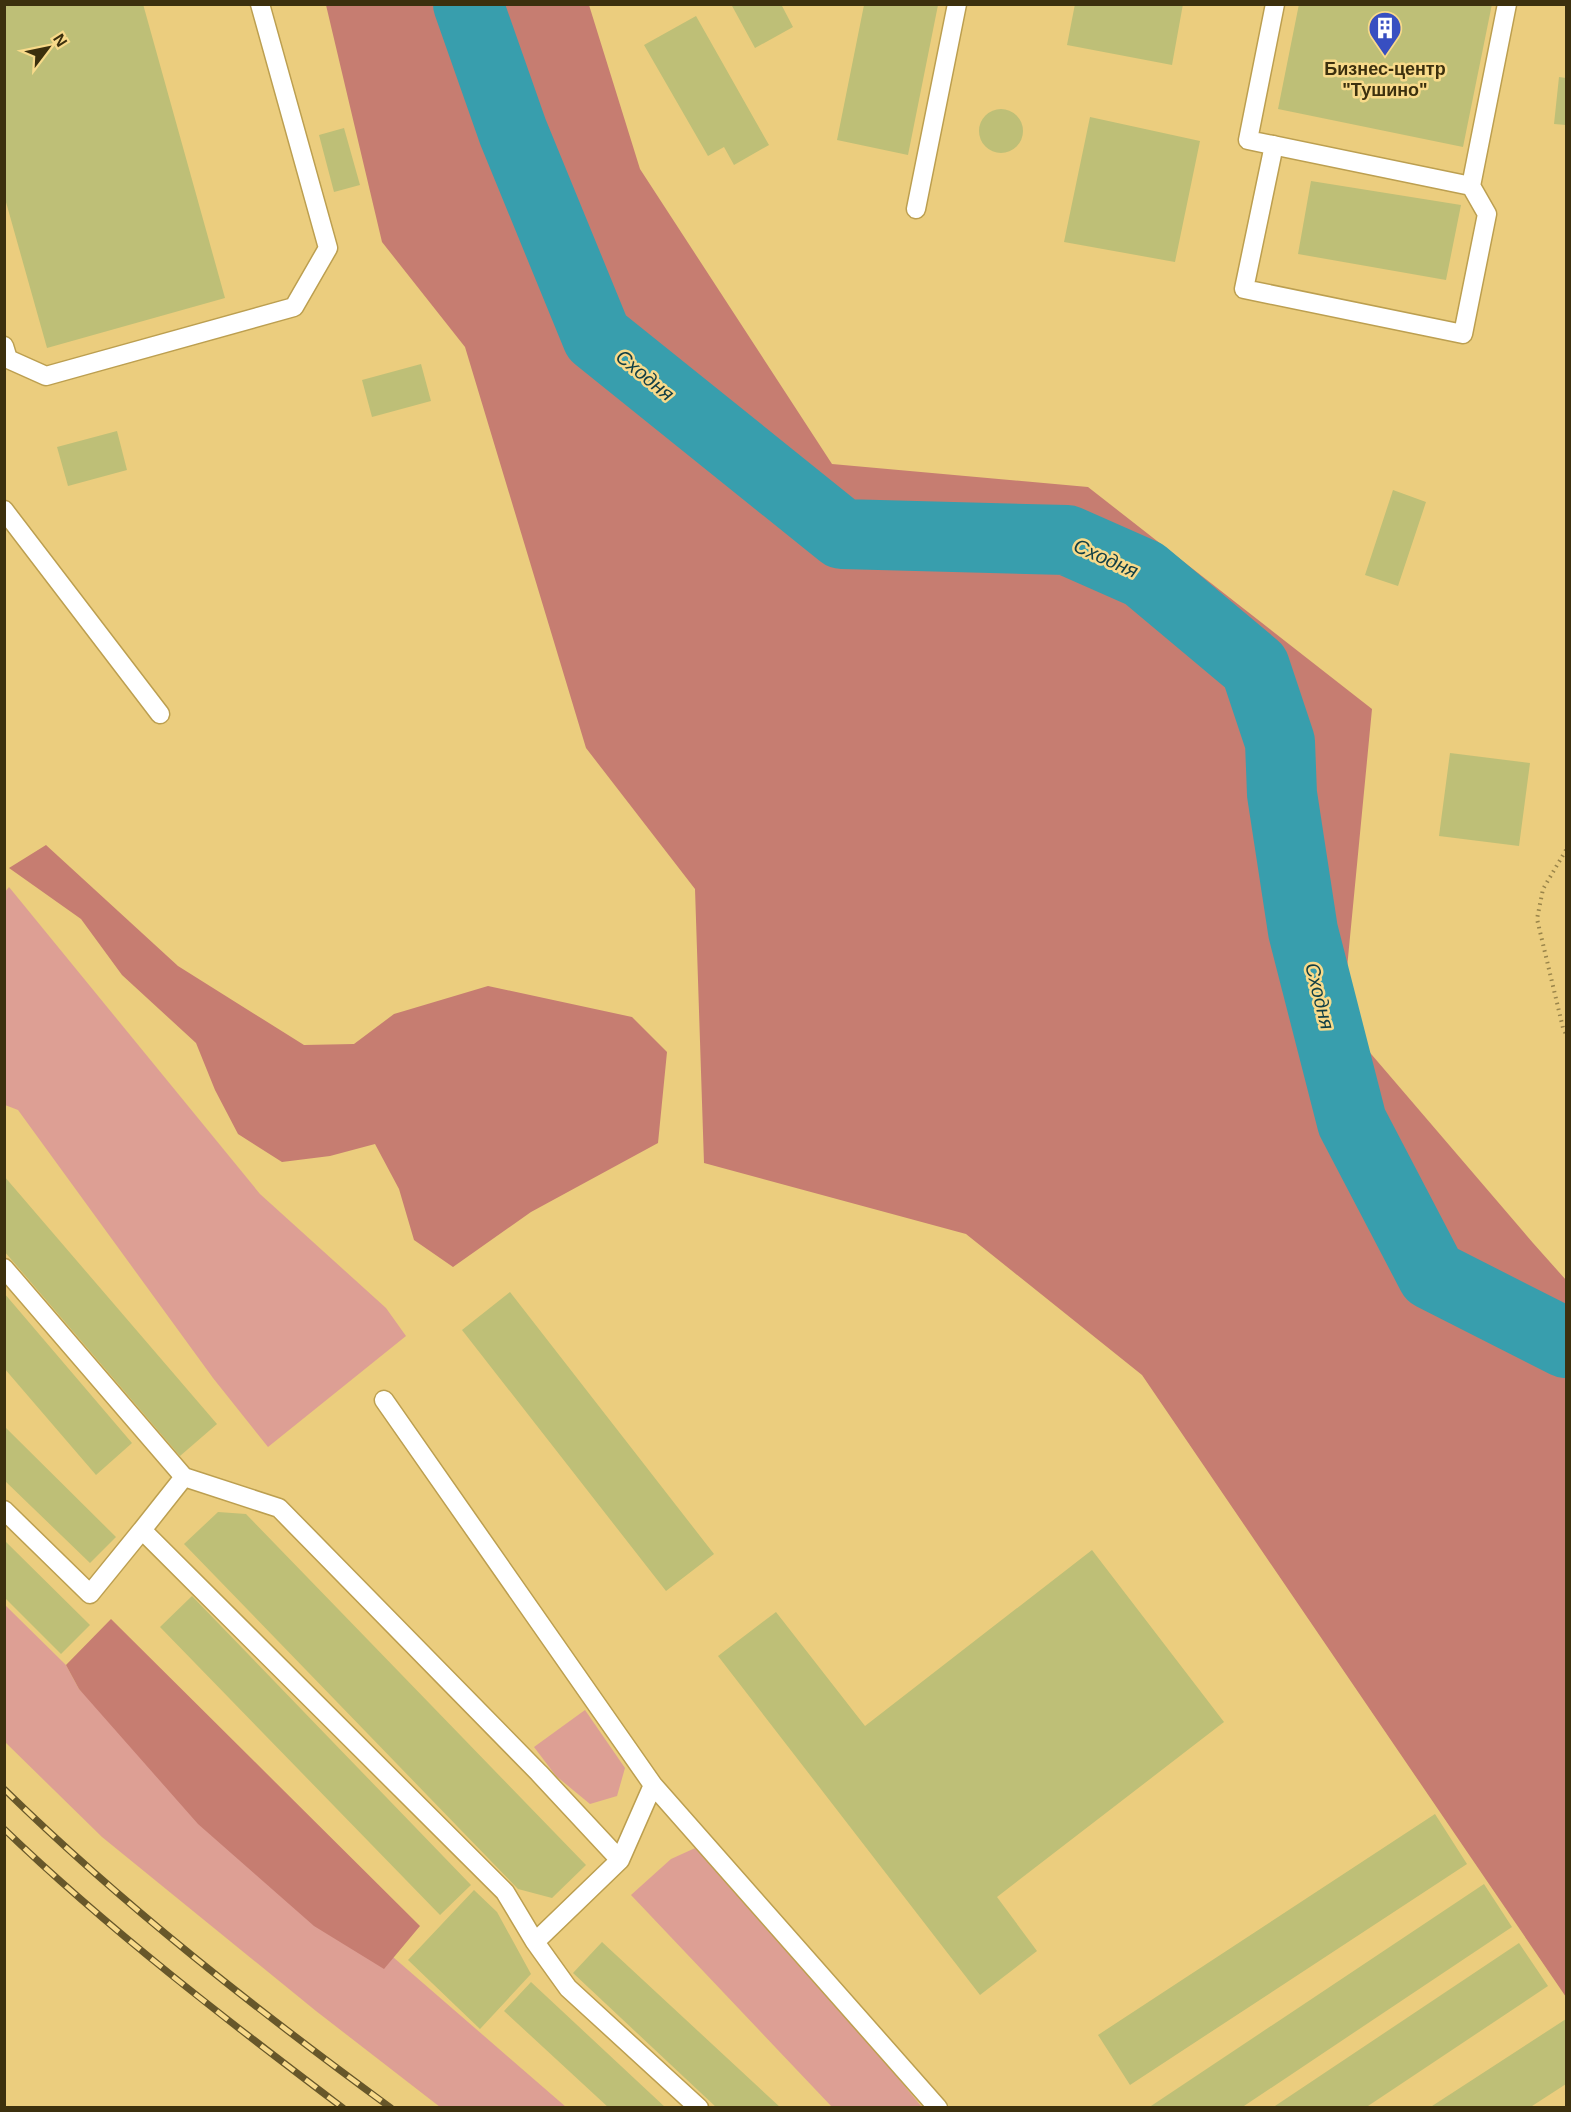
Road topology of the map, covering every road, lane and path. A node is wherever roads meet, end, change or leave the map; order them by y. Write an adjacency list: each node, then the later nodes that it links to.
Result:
1 (260, 4): 8 (lane)
2 (957, 4): 7 (lane)
3 (1275, 4): 5 (lane)
4 (1507, 4): 6 (lane)
5 (1274, 145): 6 (lane); 6 (lane)
6 (1471, 186)
7 (916, 208)
8 (4, 346)
9 (4, 510): 10 (lane)
10 (160, 714)
11 (1566, 850): 12 (path)
12 (1566, 1034)
13 (4, 1268): 15 (lane)
14 (384, 1400): 18 (lane)
15 (184, 1478): 17 (lane); 19 (lane)
16 (4, 1510): 17 (lane)
17 (142, 1530): 20 (lane)
18 (653, 1785): 19 (lane); 22 (lane)
19 (620, 1860): 20 (lane)
20 (535, 1942): 21 (lane)
21 (699, 2108)
22 (938, 2108)

